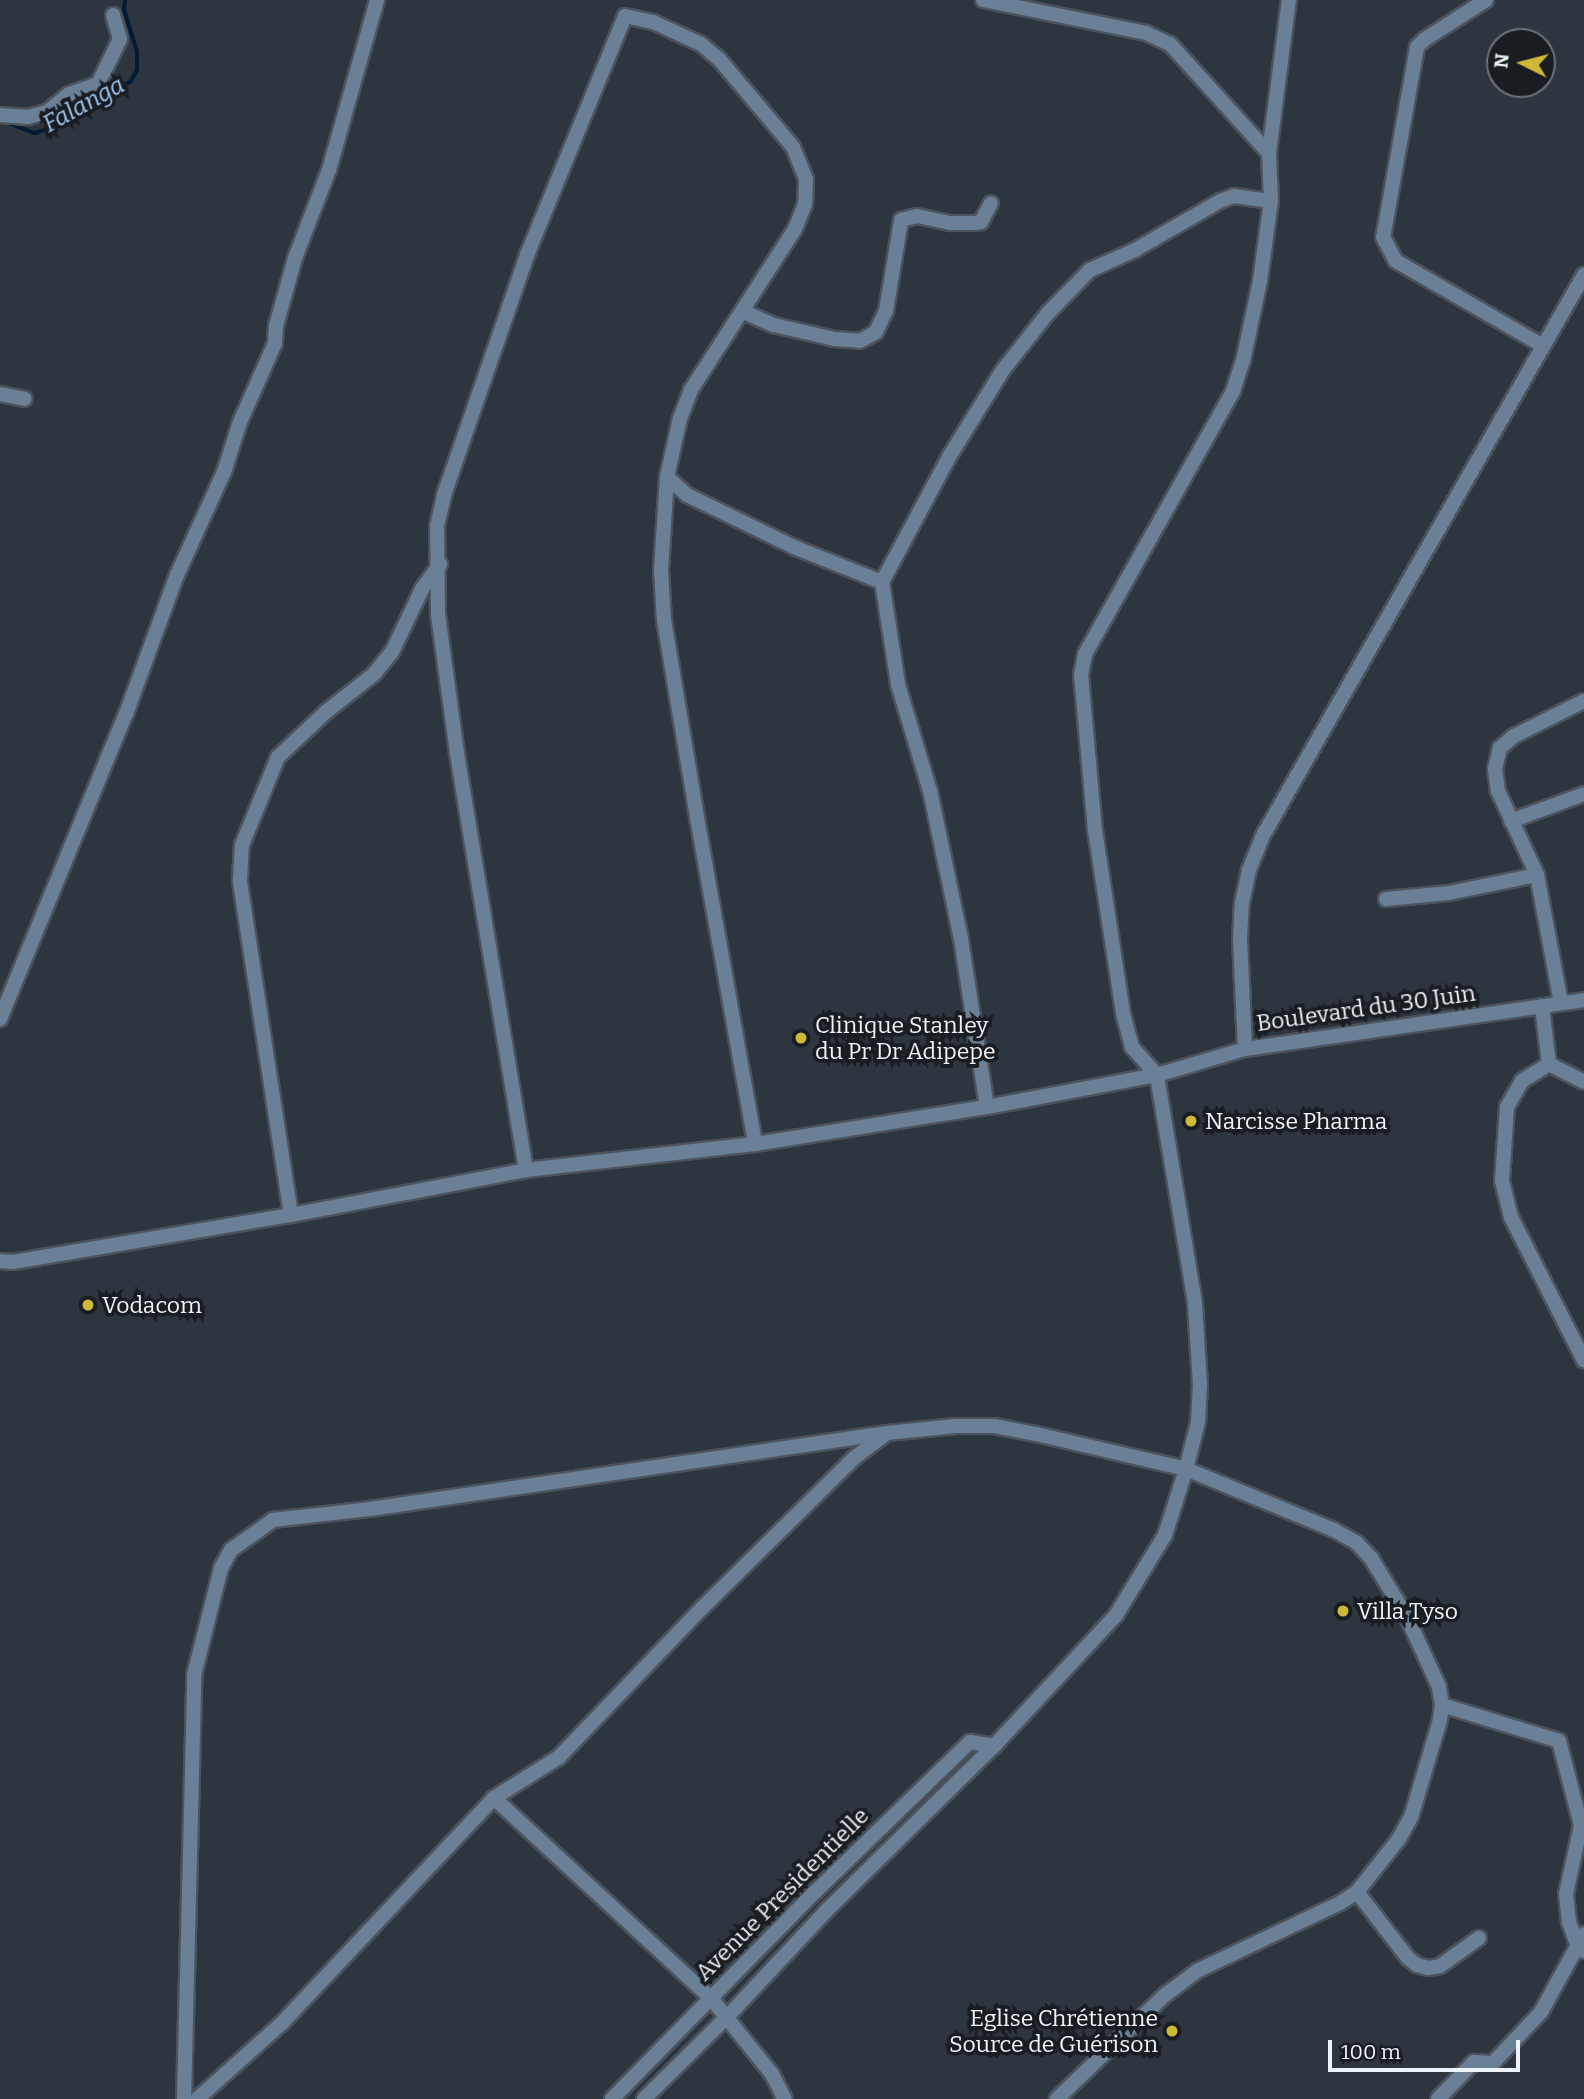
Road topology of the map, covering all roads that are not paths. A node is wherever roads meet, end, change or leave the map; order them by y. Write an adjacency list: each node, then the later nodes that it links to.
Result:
1 (377, 0): 27 (street)
2 (983, 0): 5 (street)
3 (1289, 0): 8 (street)
4 (1486, 0): 13 (street)
5 (1026, 5): 8 (street)
6 (113, 15): 7 (street)
7 (0, 115)
8 (1269, 153): 9 (street)
9 (1271, 201): 18 (street); 30 (street)
10 (991, 203): 12 (street)
11 (1584, 275): 13 (street)
12 (742, 311): 16 (street); 17 (street)
13 (1543, 346): 28 (street)
14 (0, 394): 15 (street)
15 (25, 399)
16 (667, 477): 18 (street); 33 (street)
17 (440, 564): 34 (street); 35 (street)
18 (883, 582): 32 (street)
19 (1584, 701): 21 (street)
20 (1584, 794): 21 (street)
21 (1511, 821): 22 (street)
22 (1536, 874): 23 (street); 25 (street)
23 (1386, 899)
24 (1584, 1000): 25 (street, Boulevard du 30 Juin)
25 (1561, 1003): 26 (street, Boulevard du 30 Juin)
26 (1542, 1006): 28 (street, Boulevard du 30 Juin); 29 (street)
27 (0, 1019)
28 (1245, 1049): 30 (street, Boulevard du 30 Juin)
29 (1549, 1064): 31 (street); 37 (street)
30 (1157, 1075): 32 (street, Boulevard du 30 Juin); 39 (street, Avenue Presidentielle)
31 (1584, 1082)
32 (987, 1107): 33 (street, Boulevard du 30 Juin)
33 (755, 1144): 34 (street, Boulevard du 30 Juin)
34 (526, 1170): 35 (street, Boulevard du 30 Juin)
35 (291, 1215): 36 (street, Boulevard du 30 Juin)
36 (0, 1261)
37 (1584, 1360)
38 (887, 1433): 39 (street); 42 (street); 50 (street)
39 (1186, 1469): 40 (street); 41 (street, Avenue Presidentielle)
40 (1442, 1704): 44 (street); 47 (street)
41 (994, 1746): 43 (street, Avenue Presidentielle); 45 (street, Avenue Presidentielle)
42 (494, 1798): 48 (street); 51 (street)
43 (815, 1892): 45 (street); 48 (street, Avenue Presidentielle)
44 (1357, 1892): 46 (street); 55 (street)
45 (827, 1910): 49 (street, Avenue Presidentielle)
46 (1479, 1938)
47 (1582, 1944): 56 (street)
48 (710, 1997): 49 (street); 52 (street, Avenue Presidentielle)
49 (727, 2017): 53 (street, Avenue Presidentielle); 54 (street)
50 (184, 2099)
51 (197, 2099)
52 (612, 2099)
53 (644, 2099)
54 (785, 2099)
55 (1057, 2099)
56 (1438, 2099)

